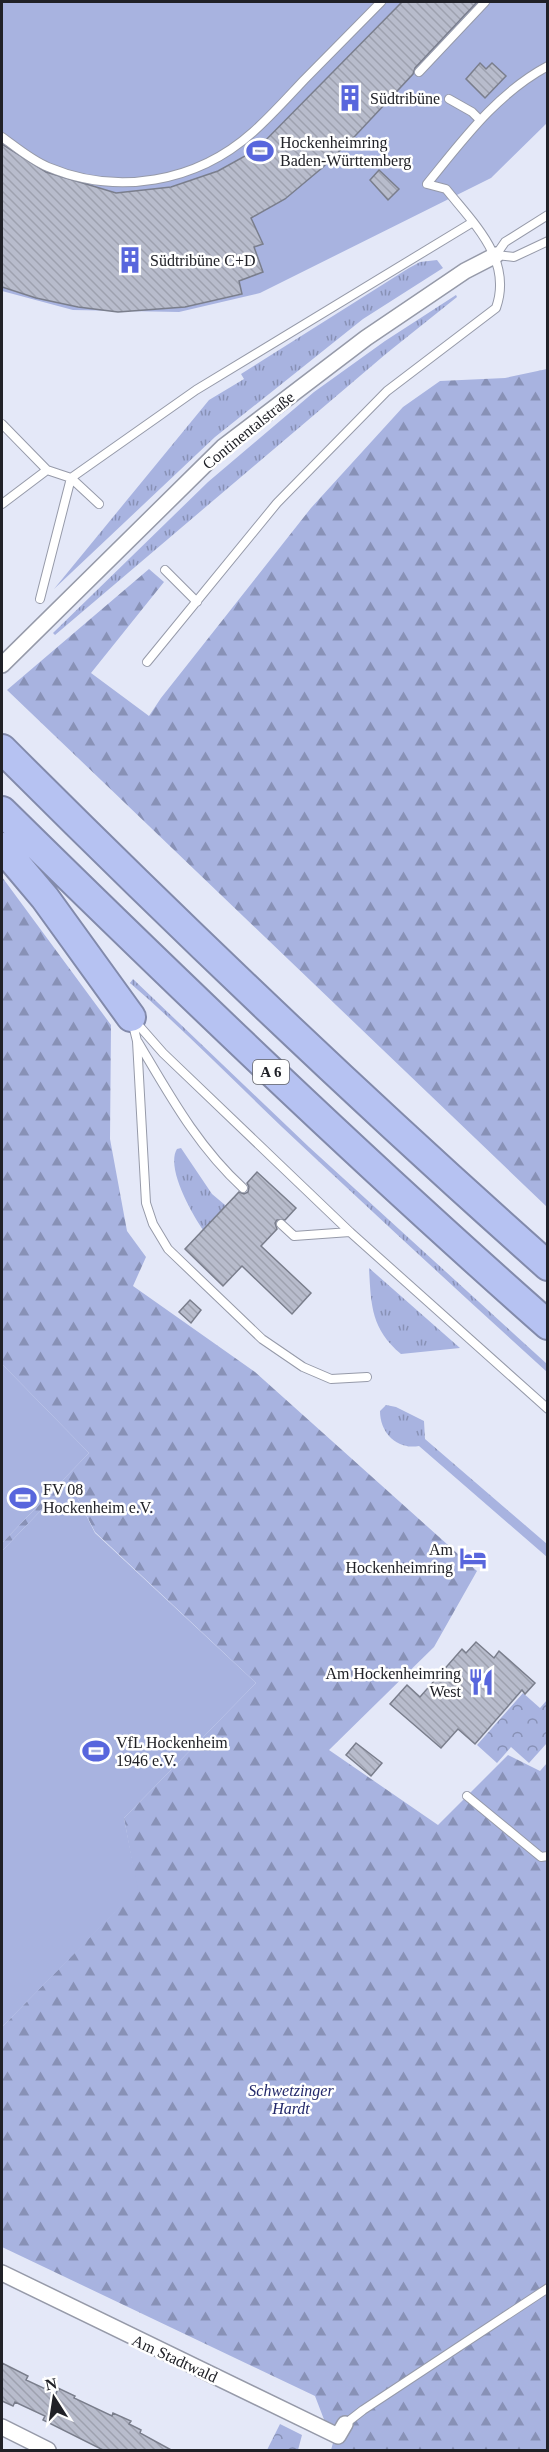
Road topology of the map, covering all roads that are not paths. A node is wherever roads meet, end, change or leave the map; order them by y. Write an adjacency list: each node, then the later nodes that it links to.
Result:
1 (381, 2): 7 (lane)
2 (484, 2): 4 (lane)
3 (548, 66): 6 (lane)
4 (418, 72)
5 (449, 99): 6 (lane)
6 (480, 120): 9 (lane)
7 (2, 137)
8 (548, 215): 11 (lane)
9 (473, 222): 11 (lane); 14 (lane)
10 (548, 241): 11 (lane)
11 (496, 255): 19 (lane); 20 (street, Continentalstraße)
12 (2, 424): 13 (lane)
13 (47, 470): 14 (lane); 15 (lane)
14 (71, 478): 16 (lane); 18 (lane)
15 (2, 504)
16 (99, 504)
17 (165, 570): 19 (lane)
18 (40, 599)
19 (197, 602): 21 (lane)
20 (5, 661)
21 (147, 662)
22 (2, 749): 29 (highway, A 6)
23 (2, 811): 30 (highway, A 6)
24 (2, 847): 25 (highway)
25 (134, 1029): 26 (lane); 28 (lane); 31 (lane)
26 (243, 1188)
27 (281, 1224): 28 (lane)
28 (350, 1232): 32 (lane)
29 (548, 1266)
30 (548, 1325)
31 (367, 1377)
32 (548, 1409)
33 (467, 1796): 34 (lane)
34 (548, 1856)
35 (2, 2273): 38 (street, Am Stadtwald)
36 (548, 2288): 38 (lane)
37 (2, 2427): 39 (street)
38 (339, 2437)
39 (48, 2451)

